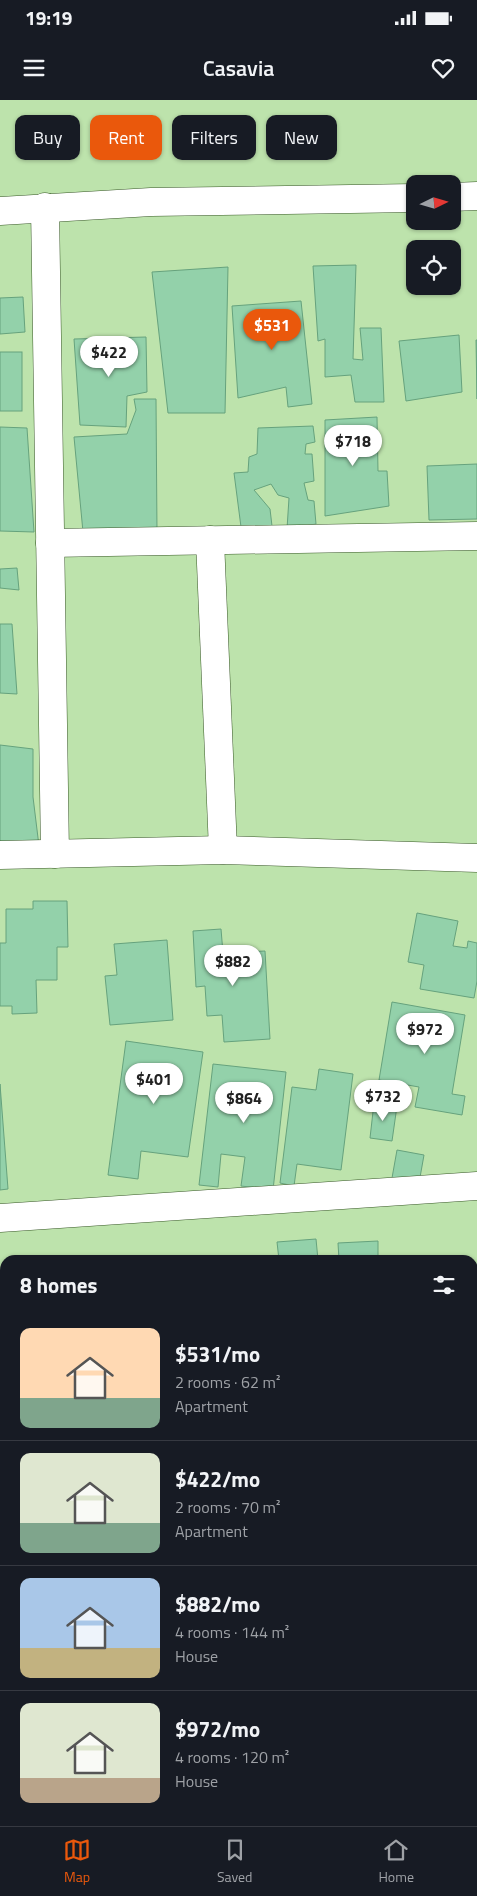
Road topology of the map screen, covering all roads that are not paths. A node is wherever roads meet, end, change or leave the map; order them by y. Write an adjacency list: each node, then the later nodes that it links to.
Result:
1 (477, 196): 2 (street)
2 (461, 197)
3 (406, 198): 4 (street)
4 (45, 207): 5 (street); 8 (street)
5 (0, 211)
6 (477, 536): 7 (street)
7 (210, 540): 8 (street); 9 (street)
8 (50, 543): 10 (street)
9 (223, 850): 10 (street); 12 (street)
10 (55, 854): 11 (street)
11 (0, 855)
12 (477, 858)
13 (476, 1179): 14 (street)
14 (0, 1218)

